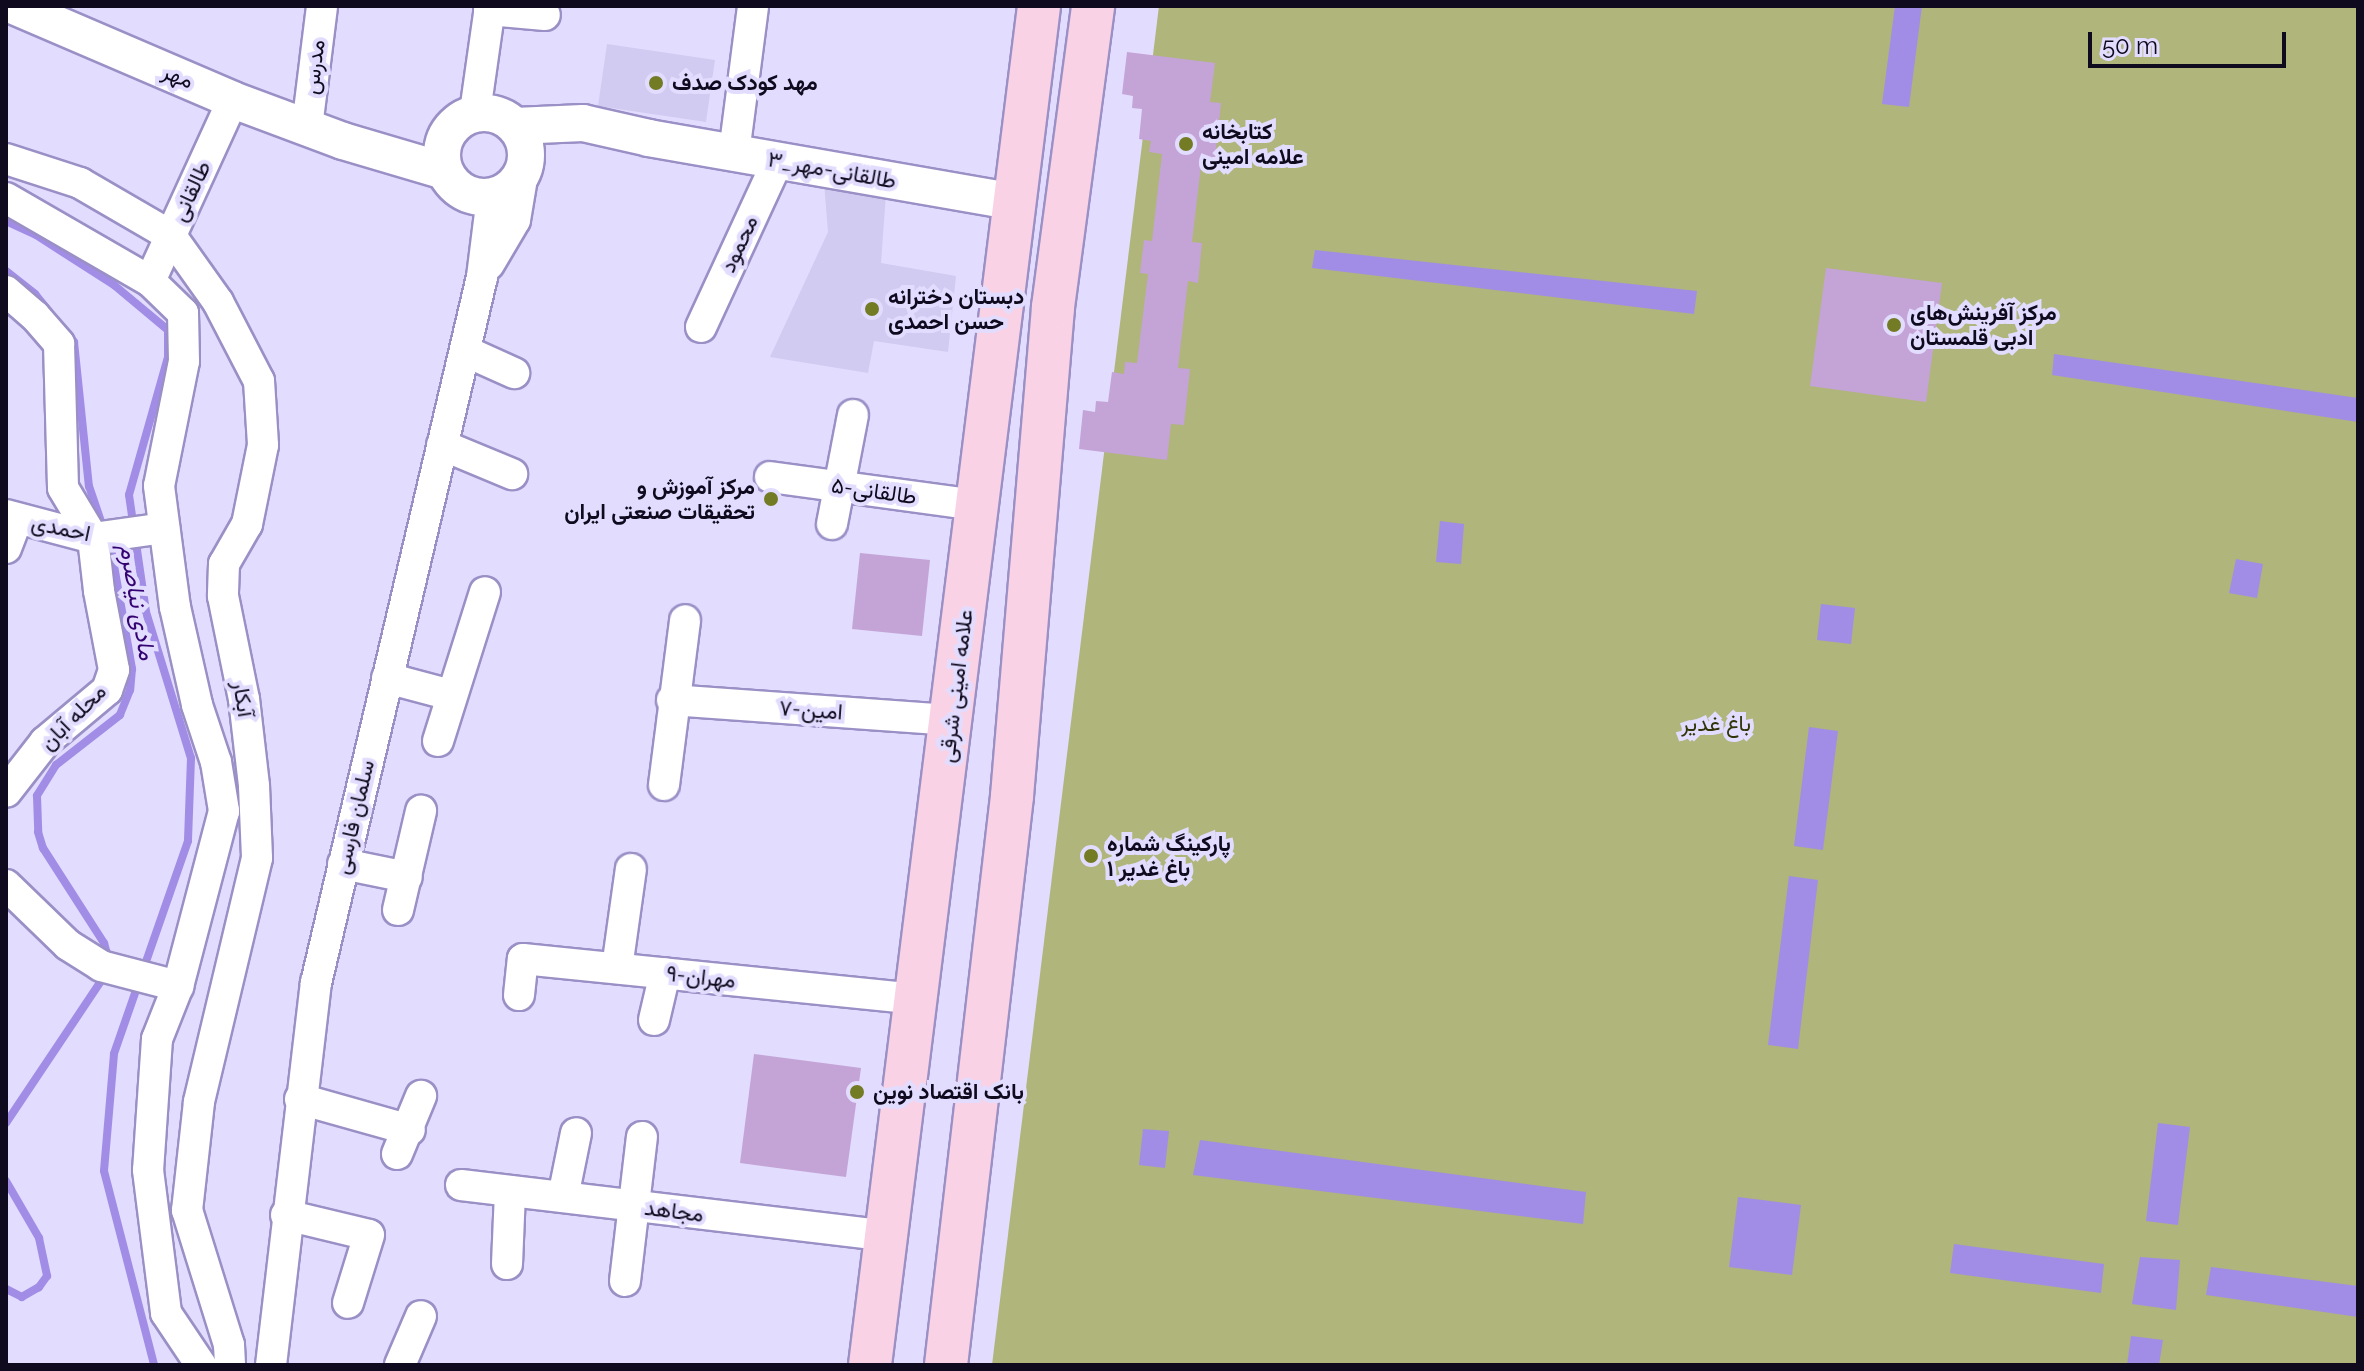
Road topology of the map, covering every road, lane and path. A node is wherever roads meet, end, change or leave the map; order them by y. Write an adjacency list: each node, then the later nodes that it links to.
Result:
1 (322, 6): 10 (street, مدرس)
2 (753, 6): 13 (street)
3 (1039, 6): 19 (main road, علامه امینی شرقی)
4 (1093, 6): 49 (main road)
5 (490, 8): 7 (street); 9 (street)
6 (33, 10): 8 (street, مهر)
7 (545, 15)
8 (233, 100): 10 (street, مهر); 20 (street, طالقانی)
9 (463, 120): 11 (street, مهر); 12 (street); 16 (street)
10 (307, 127): 11 (street, مهر)
11 (343, 141): 16 (street, مهر)
12 (521, 152): 13 (street, ۳_طالقانی-مهر); 17 (street); 21 (street, سلمان فارسی)
13 (734, 153): 15 (street, ۳_طالقانی-مهر)
14 (6, 159): 20 (street, آبکار)
15 (778, 160): 19 (street, ۳_طالقانی-مهر); 24 (street, محمود)
16 (444, 171): 17 (street)
17 (492, 197): 21 (street, سلمان فارسی)
18 (6, 198): 22 (street, آبکار)
19 (1014, 202): 32 (main road, علامه امینی شرقی)
20 (171, 236): 22 (street, طالقانی); 76 (street, آبکار)
21 (482, 277): 25 (street, سلمان فارسی)
22 (150, 281): 35 (street, آبکار)
23 (6, 291): 36 (street)
24 (701, 327)
25 (465, 351): 26 (street); 28 (street, سلمان فارسی)
26 (514, 373)
27 (853, 415): 31 (street)
28 (442, 445): 29 (street); 40 (street, سلمان فارسی)
29 (512, 474)
30 (770, 477): 31 (street, ۵-طالقانی)
31 (838, 486): 32 (street, ۵-طالقانی); 34 (street)
32 (977, 505): 43 (main road, علامه امینی شرقی)
33 (11, 517): 36 (street, احمدی); 37 (street)
34 (832, 524)
35 (164, 528): 36 (street, احمدی); 57 (street, آبکار)
36 (93, 538): 46 (street, محله آبان)
37 (6, 548)
38 (485, 592): 41 (street)
39 (685, 620): 42 (street)
40 (387, 678): 41 (street); 50 (street, سلمان فارسی)
41 (451, 695): 44 (street)
42 (672, 700): 43 (street, ۷-امین); 45 (street)
43 (951, 720): 48 (main road, علامه امینی شرقی)
44 (438, 741)
45 (664, 785)
46 (6, 792)
47 (421, 811): 52 (street)
48 (942, 812): 49 (main road); 59 (main road, علامه امینی شرقی)
49 (1009, 821): 80 (main road)
50 (343, 864): 52 (street); 62 (street, سلمان فارسی)
51 (631, 869): 55 (street)
52 (407, 877): 54 (street)
53 (6, 885): 57 (street)
54 (398, 910)
55 (617, 968): 56 (street, ۹-مهران); 58 (street, ۹-مهران)
56 (665, 973): 59 (street, ۹-مهران); 60 (street)
57 (178, 986): 75 (street, آبکار)
58 (519, 995)
59 (916, 999): 70 (main road, علامه امینی شرقی)
60 (654, 1020)
61 (421, 1096): 62 (street)
62 (300, 1099): 69 (street, سلمان فارسی)
63 (576, 1133): 67 (street)
64 (642, 1137): 68 (street)
65 (461, 1185): 66 (street, مجاهد)
66 (510, 1191): 67 (street, مجاهد); 71 (street)
67 (563, 1197): 68 (street, مجاهد)
68 (632, 1205): 70 (street, مجاهد); 72 (street)
69 (286, 1215): 73 (street); 77 (street, سلمان فارسی)
70 (886, 1236): 79 (main road, علامه امینی شرقی)
71 (507, 1264)
72 (625, 1281)
73 (348, 1303)
74 (421, 1316): 78 (street)
75 (201, 1365)
76 (230, 1365)
77 (271, 1365)
78 (400, 1365)
79 (870, 1365)
80 (946, 1365)

